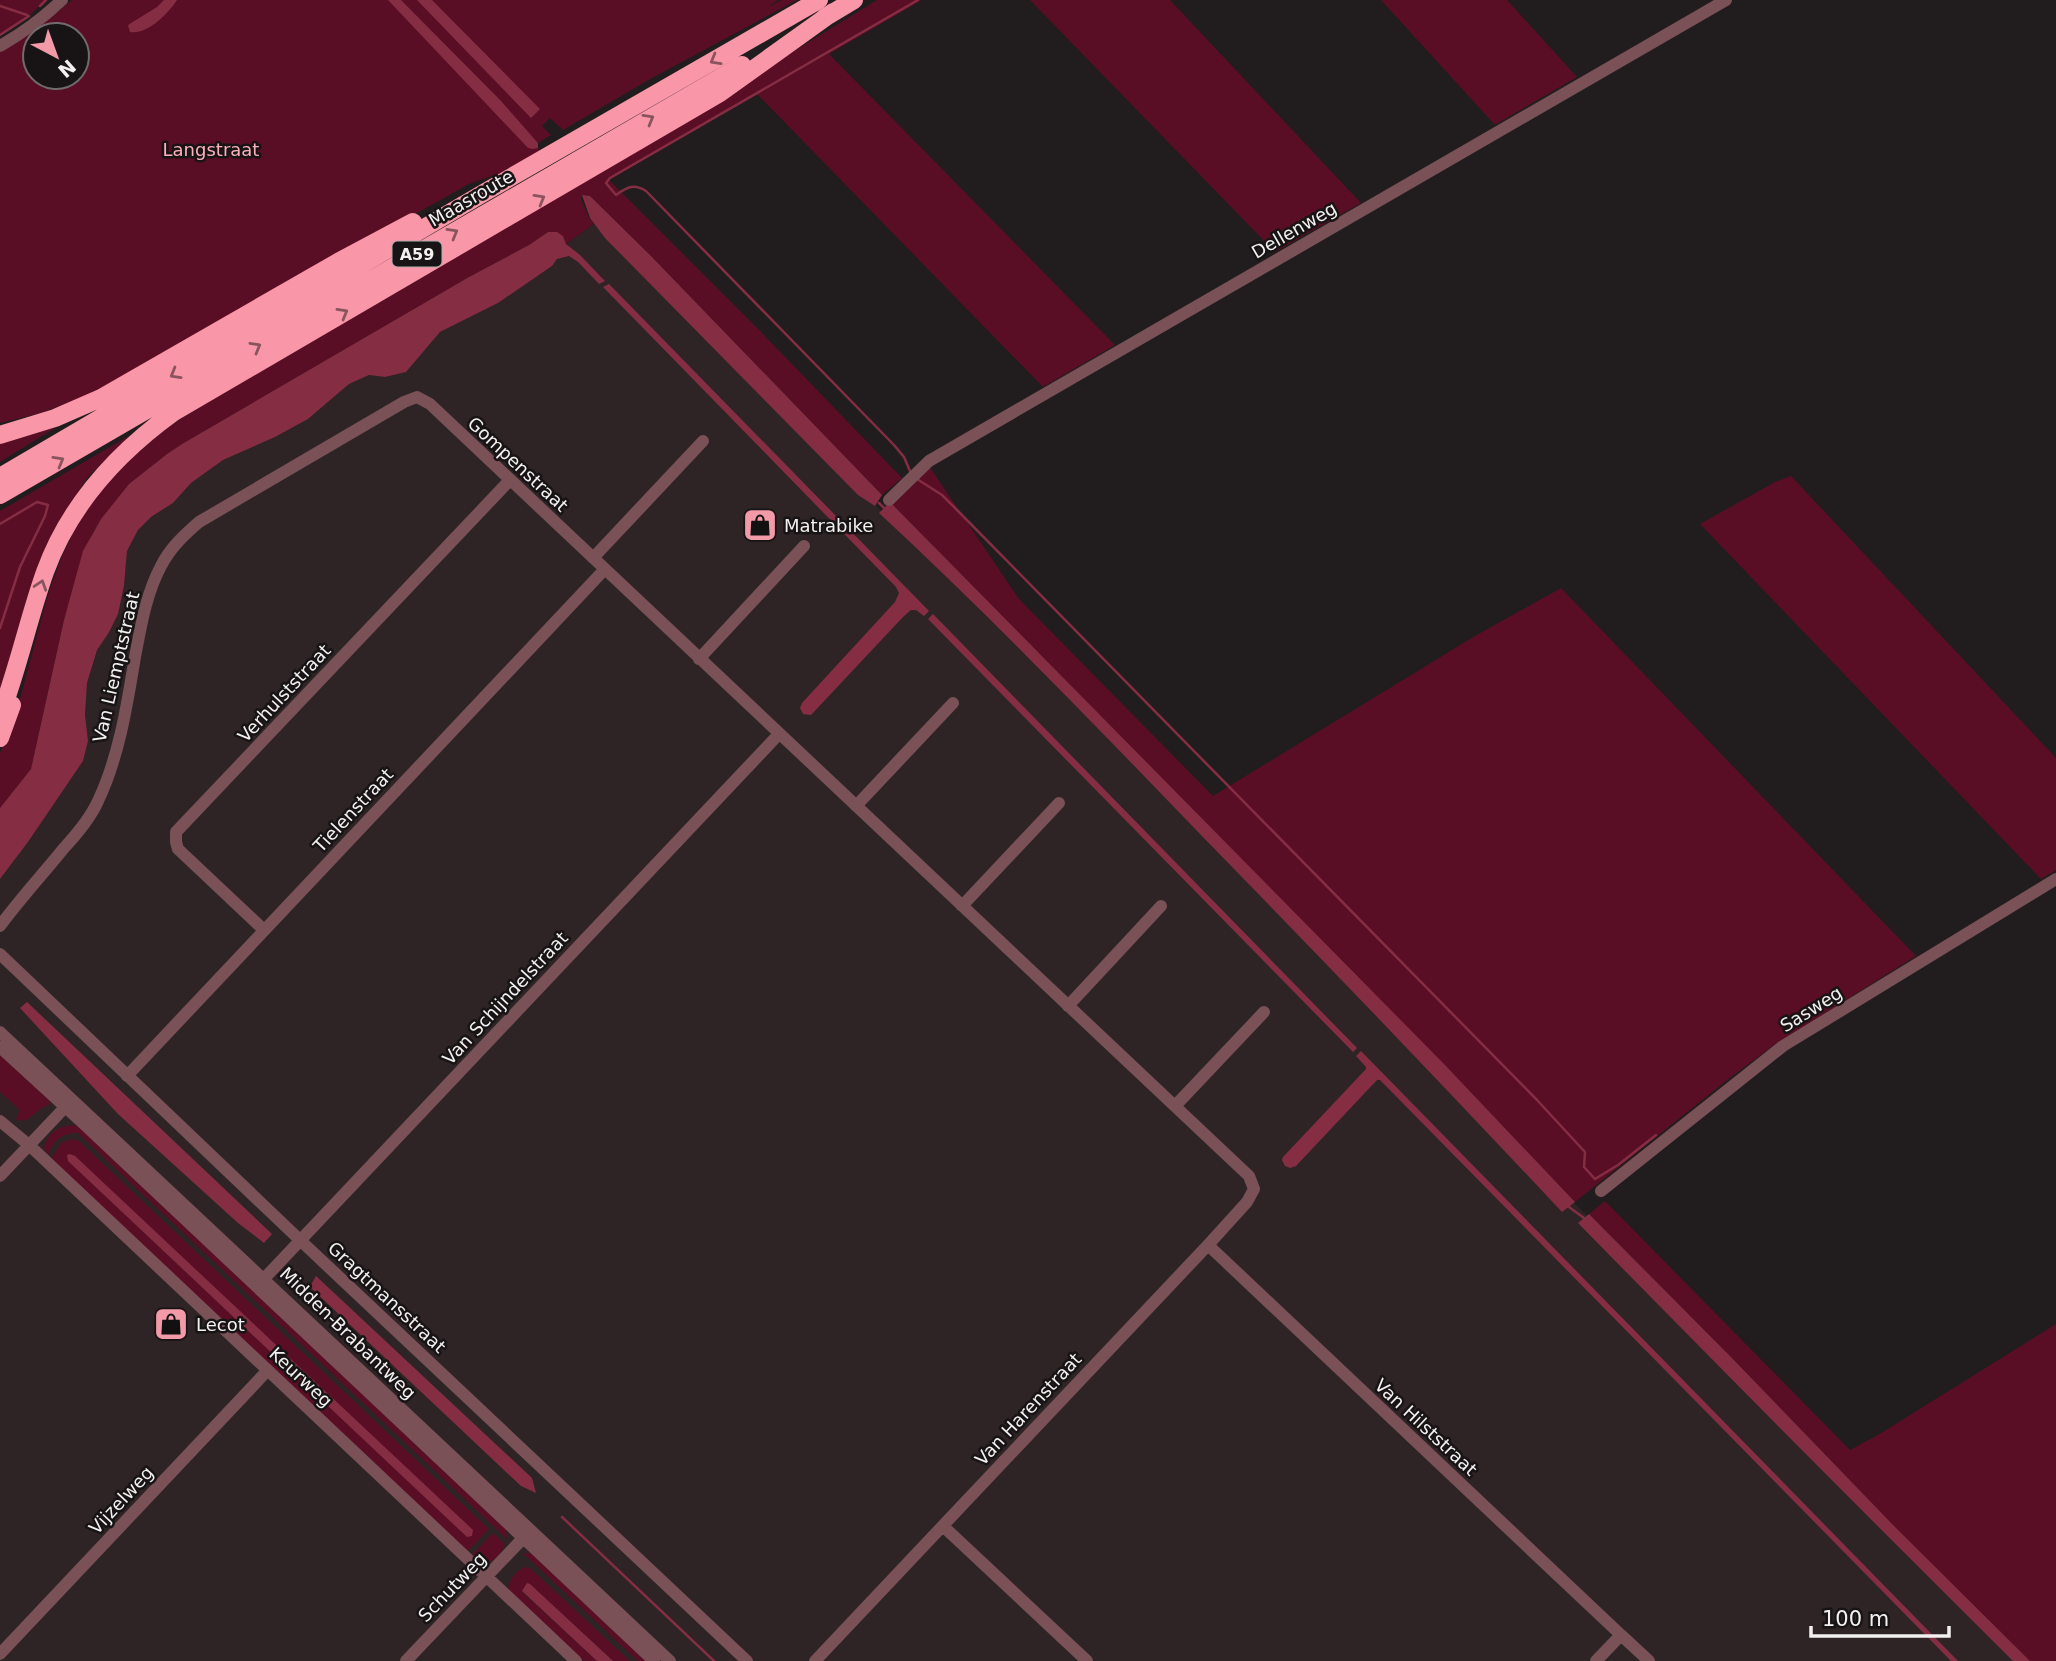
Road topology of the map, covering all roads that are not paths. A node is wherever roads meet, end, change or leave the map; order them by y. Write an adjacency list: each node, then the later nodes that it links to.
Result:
1 (62, 0): 6 (street)
2 (819, 0): 7 (highway, Maasroute / A59, one-way to 7)
3 (854, 0): 5 (highway, Maasroute / A59)
4 (1726, 0): 14 (street, Dellenweg)
5 (833, 12): 13 (highway, Maasroute / A59, one-way to 5); 18 (highway, A59, one-way to 5)
6 (0, 46)
7 (487, 191): 9 (highway, A59); 11 (highway, Maasroute / A59, one-way to 11)
8 (417, 397): 12 (street, Gompenstraat); 29 (street, Van Liemptstraat)
9 (0, 435)
10 (703, 441): 16 (street)
11 (0, 477)
12 (510, 480): 16 (street, Gompenstraat); 30 (street, Verhulststraat)
13 (0, 495)
14 (889, 500)
15 (804, 546): 19 (street)
16 (593, 558): 17 (street, Gompenstraat)
17 (605, 569): 19 (street, Gompenstraat); 30 (street, Tielenstraat)
18 (23, 650): 21 (highway, A59); 23 (highway, A59)
19 (699, 659): 22 (street, Gompenstraat)
20 (953, 703): 25 (street)
21 (0, 716)
22 (779, 734): 25 (street, Gompenstraat); 44 (street, Van Schijndelstraat)
23 (0, 738)
24 (1059, 803): 27 (street)
25 (856, 806): 27 (street, Gompenstraat)
26 (2056, 879): 43 (street, Sasweg)
27 (962, 906): 32 (street, Gompenstraat)
28 (1161, 906): 32 (street)
29 (0, 926)
30 (264, 930): 36 (street, Tielenstraat)
31 (2, 956): 36 (street, Gragtmansstraat)
32 (1069, 1006): 38 (street, Gompenstraat)
33 (1264, 1012): 38 (street)
34 (0, 1032): 37 (street, Midden-Brabantweg)
35 (0, 1047): 37 (street, Midden-Brabantweg)
36 (127, 1076): 44 (street, Gragtmansstraat)
37 (69, 1103): 40 (street); 46 (street, Midden-Brabantweg)
38 (1175, 1106): 42 (street, Gompenstraat)
39 (0, 1121): 40 (street, Keurweg)
40 (29, 1145): 41 (street); 47 (street, Keurweg)
41 (0, 1176)
42 (1249, 1176): 45 (street, Van Harenstraat)
43 (1601, 1191)
44 (300, 1241): 46 (street, Van Schijndelstraat); 57 (street, Gragtmansstraat)
45 (1208, 1245): 48 (street, Van Harenstraat); 51 (street, Van Hilststraat)
46 (261, 1282): 49 (street, Midden-Brabantweg)
47 (268, 1370): 50 (street, Keurweg); 52 (street, Vijzelweg)
48 (943, 1526): 58 (street, Van Harenstraat); 59 (street)
49 (527, 1535): 50 (street, Schutweg); 55 (street, Midden-Brabantweg); 56 (street, Midden-Brabantweg)
50 (486, 1576): 53 (street, Schutweg); 54 (street, Keurweg)
51 (1621, 1635): 60 (street); 61 (street, Van Hilststraat)
52 (0, 1654)
53 (406, 1661)
54 (576, 1661)
55 (654, 1661)
56 (670, 1661)
57 (747, 1661)
58 (815, 1661)
59 (1087, 1661)
60 (1596, 1661)
61 (1649, 1661)

